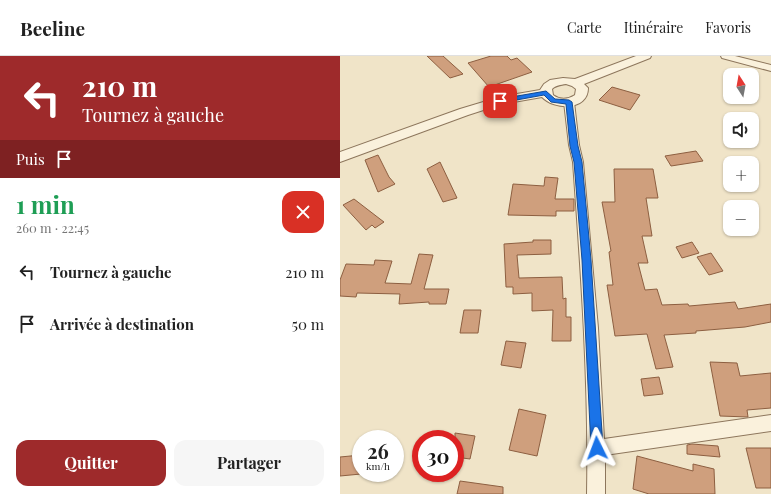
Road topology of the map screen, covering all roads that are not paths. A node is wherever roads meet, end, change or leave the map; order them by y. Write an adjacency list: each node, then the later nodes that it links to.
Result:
1 (646, 56): 4 (street)
2 (725, 56): 3 (street)
3 (771, 68)
4 (576, 83): 5 (street); 6 (street)
5 (546, 93): 6 (street); 7 (street)
6 (569, 102): 9 (street)
7 (340, 157)
8 (771, 423): 9 (street)
9 (597, 448): 10 (street)
10 (596, 494)

